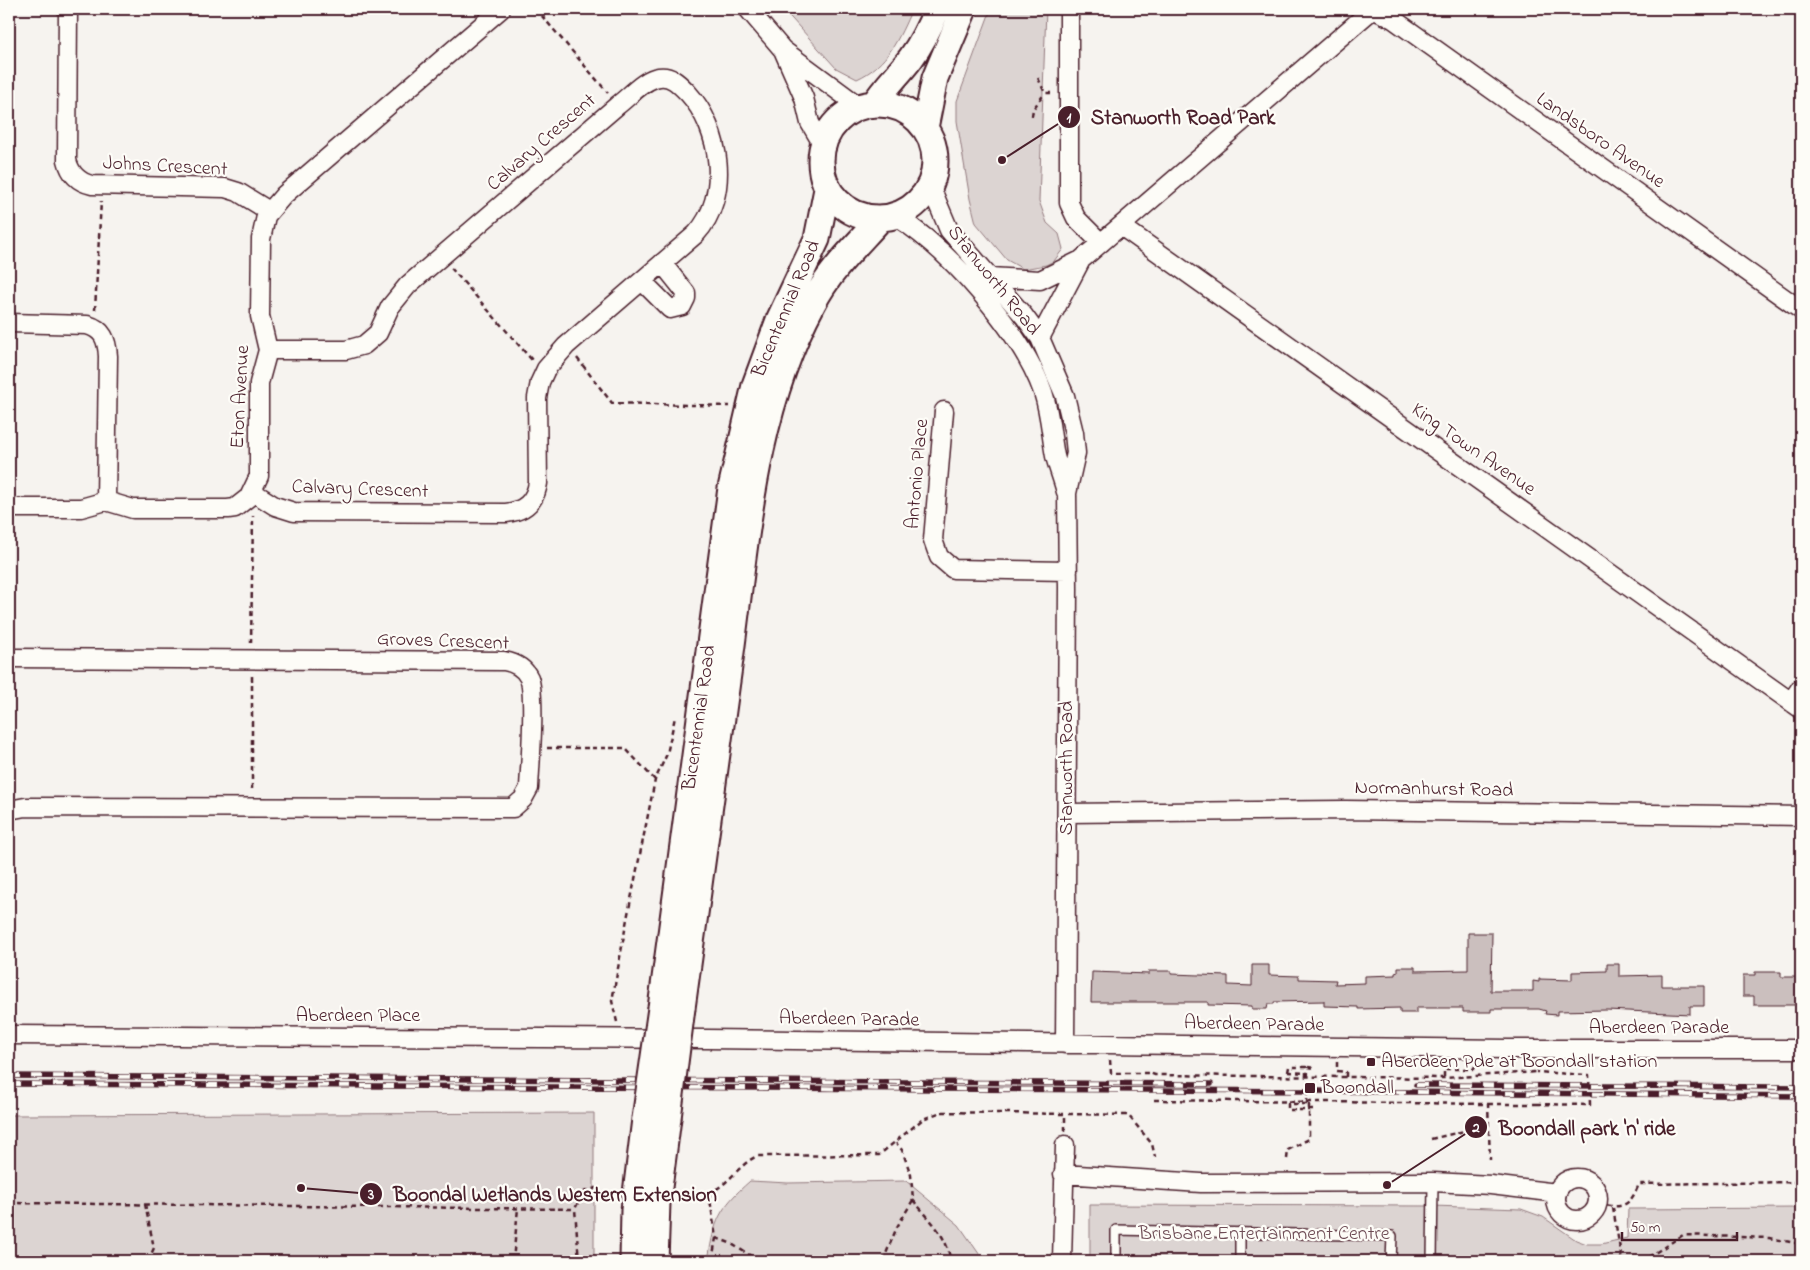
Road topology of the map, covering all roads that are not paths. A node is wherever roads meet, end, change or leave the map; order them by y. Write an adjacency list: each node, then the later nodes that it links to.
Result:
1 (68, 9): 14 (street, Johns Crescent)
2 (501, 9): 14 (street, Eton Avenue)
3 (748, 9): 8 (street)
4 (937, 9): 9 (main road)
5 (964, 9): 10 (main road)
6 (1069, 9): 17 (street)
7 (1373, 9): 16 (street); 22 (street, Landsboro Avenue)
8 (783, 50): 9 (street); 11 (street)
9 (867, 106): 10 (main road); 11 (main road)
10 (925, 128): 12 (main road)
11 (823, 145): 13 (main road)
12 (930, 185): 15 (main road); 20 (street, Stanworth Road)
13 (827, 188): 15 (main road); 38 (main road, Bicentennial Road)
14 (269, 211): 25 (street, Eton Avenue)
15 (888, 217): 28 (street, Stanworth Road); 38 (main road, Bicentennial Road)
16 (1121, 226): 17 (street); 34 (street, King Town Avenue)
17 (1101, 243): 18 (street)
18 (1081, 260): 20 (street); 24 (street)
19 (662, 263): 21 (street, Calvary Crescent); 21 (street); 25 (street, Calvary Crescent)
20 (990, 277): 24 (street, Stanworth Road)
21 (642, 281): 27 (street, Calvary Crescent)
22 (1801, 310)
23 (9, 323): 29 (street)
24 (1040, 338): 28 (street, Stanworth Road)
25 (268, 350): 27 (street, Eton Avenue)
26 (944, 411): 31 (street, Antonio Place)
27 (253, 492): 29 (street)
28 (1067, 493): 31 (street, Stanworth Road)
29 (106, 501): 30 (street)
30 (9, 508)
31 (1068, 571): 36 (street, Stanworth Road)
32 (9, 658): 35 (street, Groves Crescent)
33 (1801, 687): 34 (street)
34 (1796, 706)
35 (9, 810)
36 (1066, 813): 37 (street, Normanhurst Road); 41 (street, Stanworth Road)
37 (1801, 816)
38 (672, 1008): 43 (main road, Bicentennial Road, bridge)
39 (9, 1035): 40 (street, Aberdeen Place)
40 (707, 1040): 41 (street, Aberdeen Parade)
41 (1065, 1044): 42 (street, Aberdeen Parade)
42 (1801, 1049)
43 (656, 1119): 49 (main road, Bicentennial Road); 50 (main road, Bicentennial Road)
44 (1065, 1144): 45 (street)
45 (1063, 1174): 46 (street); 51 (street)
46 (1433, 1182): 47 (street); 55 (lane)
47 (1557, 1193): 47 (street)
48 (1240, 1232): 52 (lane); 53 (lane); 54 (lane)
49 (633, 1261)
50 (656, 1261)
51 (1062, 1261)
52 (1116, 1261)
53 (1240, 1261)
54 (1391, 1261)
55 (1432, 1261)

